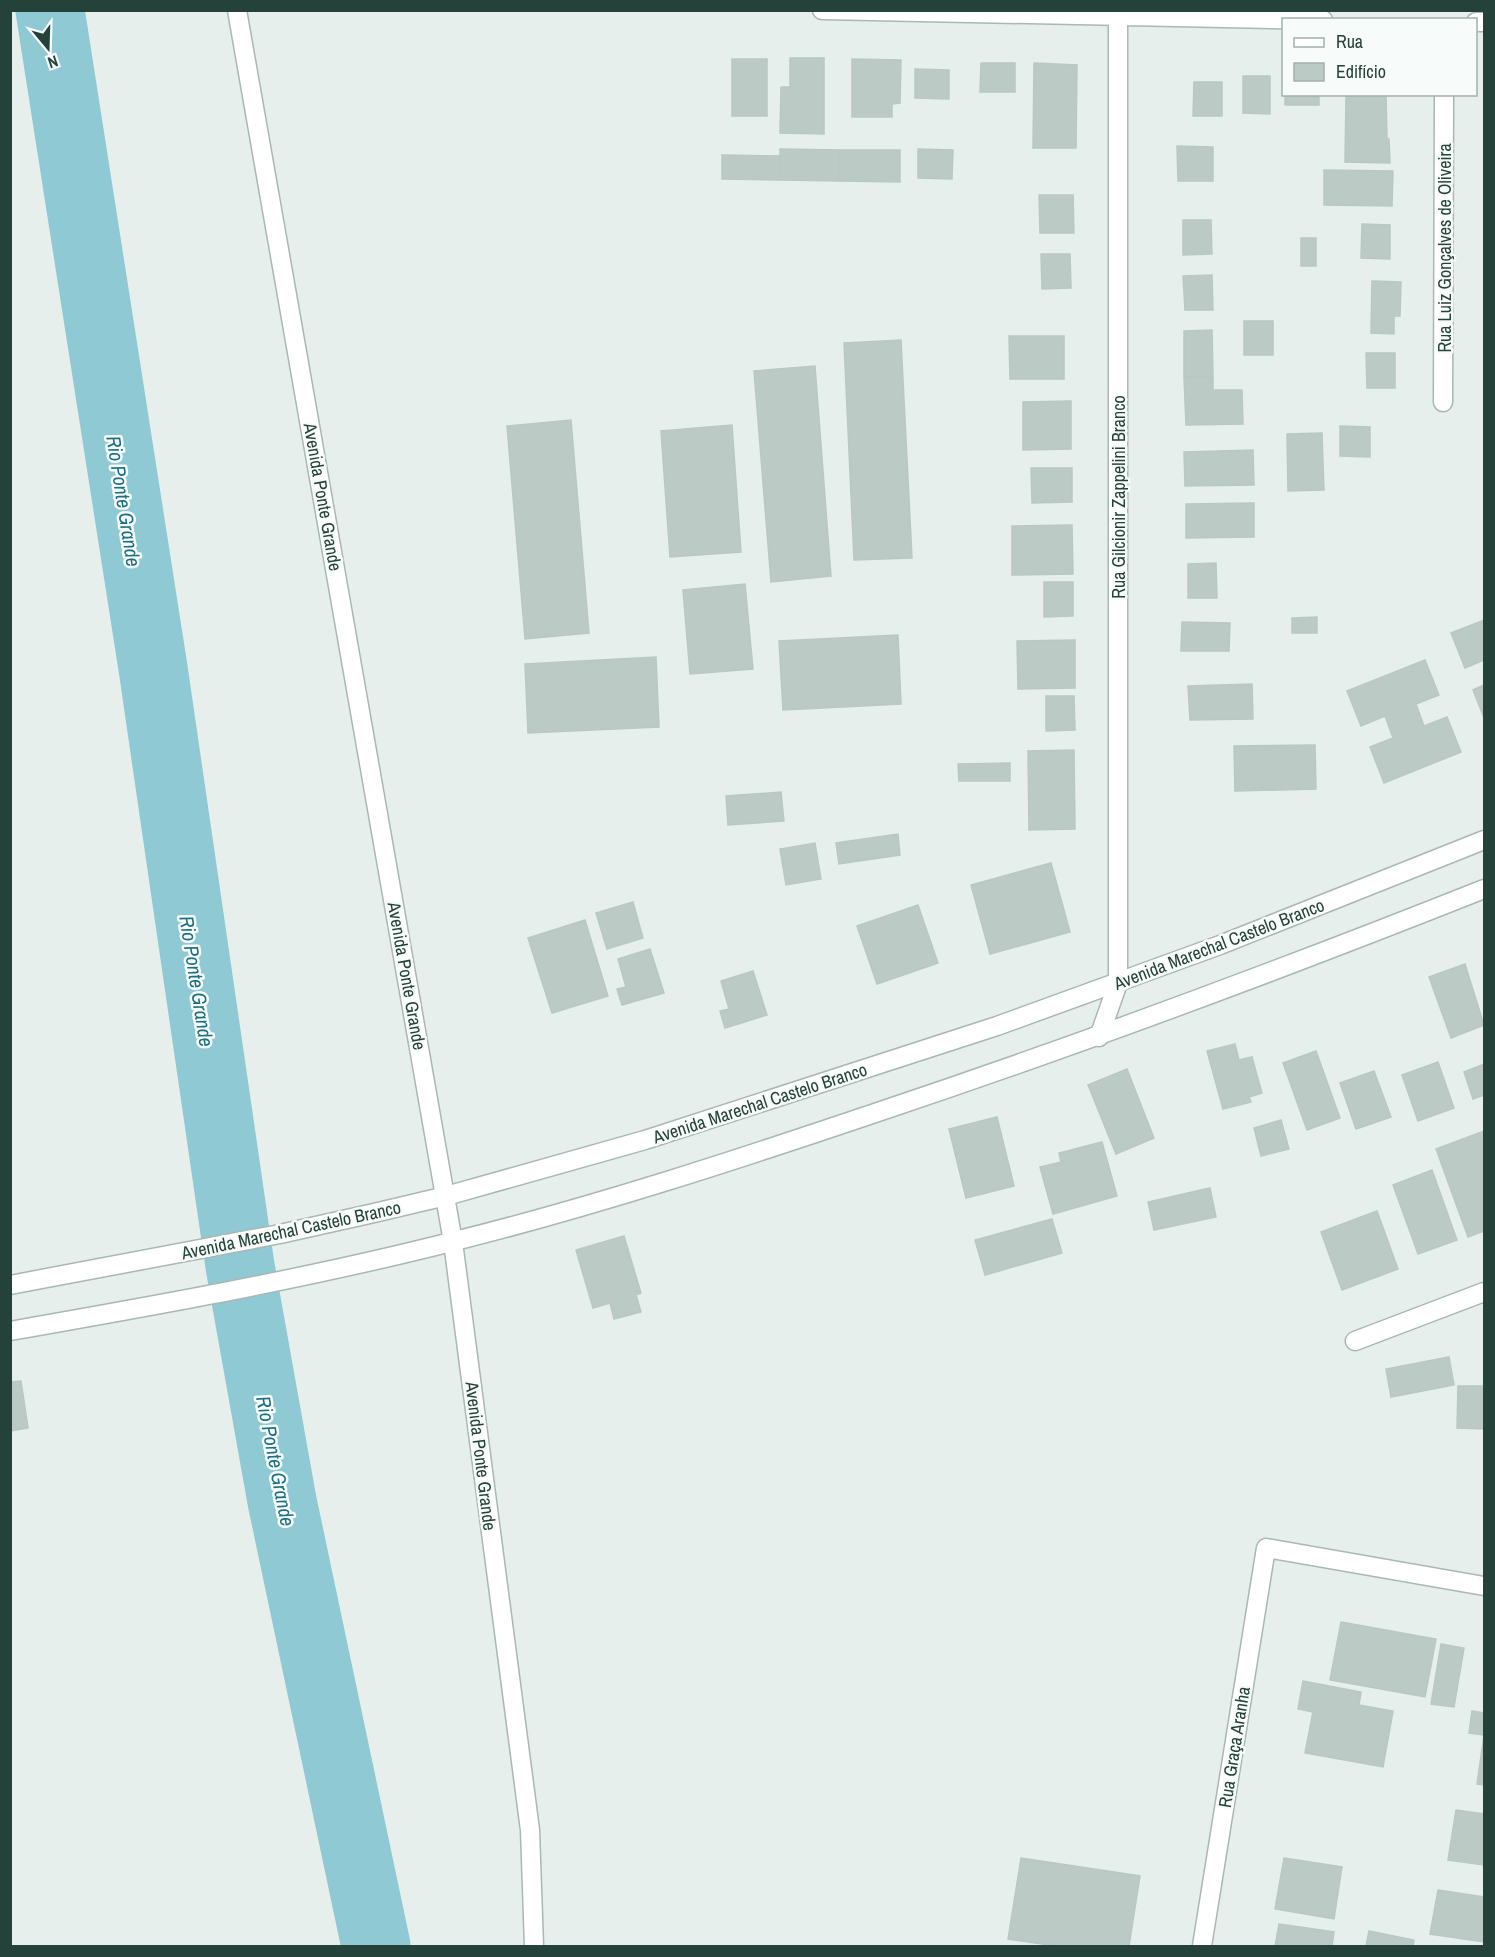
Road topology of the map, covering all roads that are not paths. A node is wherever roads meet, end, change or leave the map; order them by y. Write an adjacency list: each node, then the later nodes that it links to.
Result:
1 (237, 10): 11 (street, Avenida Ponte Grande)
2 (822, 10): 3 (street)
3 (1119, 13): 4 (street); 9 (street, Rua Gilcionir Zappelini Branco)
4 (1282, 19)
5 (1444, 96): 6 (street, Rua Luiz Gonçalves de Oliveira)
6 (1443, 402)
7 (1485, 840): 9 (street, Avenida Marechal Castelo Branco)
8 (1485, 889): 10 (street)
9 (1118, 983): 10 (street, Rua Gilcionir Zappelini Branco); 11 (street, Avenida Marechal Castelo Branco)
10 (1099, 1037): 12 (street)
11 (446, 1196): 12 (street, Avenida Ponte Grande); 13 (street, Avenida Marechal Castelo Branco)
12 (453, 1242): 15 (street); 18 (street, Avenida Ponte Grande)
13 (10, 1284)
14 (1485, 1292): 16 (street)
15 (10, 1331)
16 (1354, 1341)
17 (1485, 1586): 19 (street, Rua Graça Aranha)
18 (534, 1947)
19 (1202, 1947)

